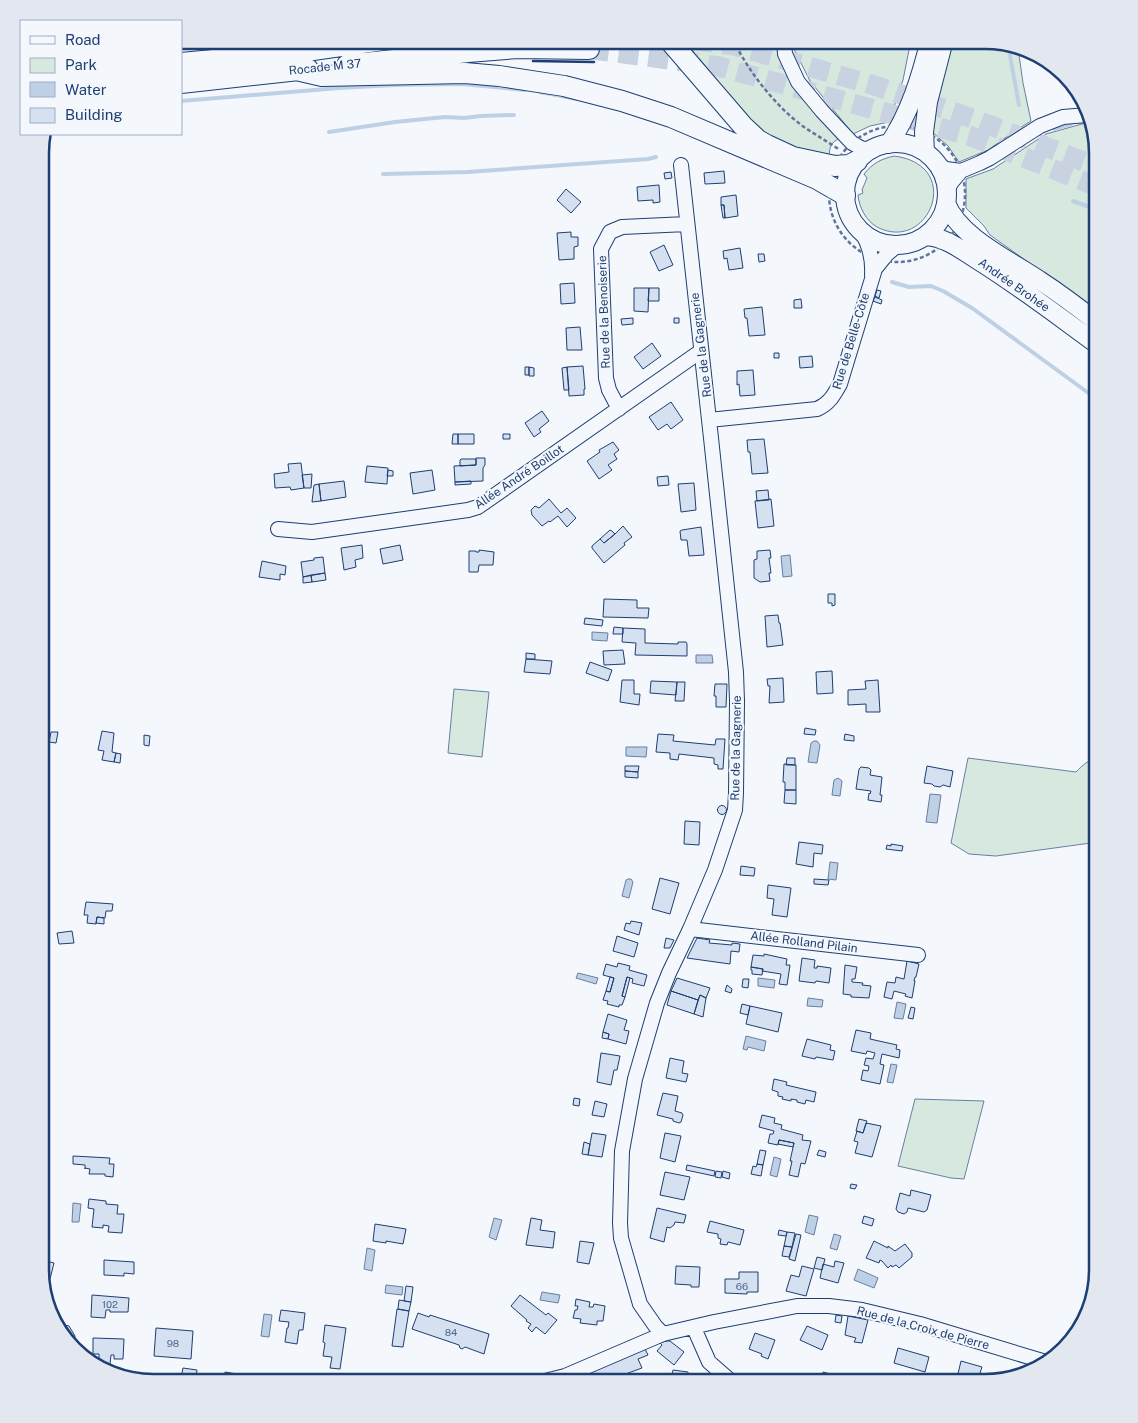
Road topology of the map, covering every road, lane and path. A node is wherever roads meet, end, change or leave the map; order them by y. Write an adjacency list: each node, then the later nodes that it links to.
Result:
1 (228, 49): 9 (highway)
2 (320, 49): 9 (highway, Rocade M 37)
3 (504, 49): 10 (highway, Rocade M 37)
4 (677, 49): 16 (highway)
5 (738, 49): 16 (path)
6 (785, 49): 16 (street)
7 (928, 49): 14 (main road)
8 (942, 49): 17 (main road)
9 (182, 63)
10 (296, 70): 11 (highway, Rocade M 37); 20 (highway)
11 (182, 83)
12 (1083, 116): 19 (street)
13 (930, 134): 19 (path)
14 (891, 135): 15 (path); 16 (main road); 17 (main road)
15 (855, 141)
16 (857, 154): 20 (main road)
17 (931, 158): 19 (street); 21 (main road)
18 (681, 165): 23 (street, Rue de la Gagnerie)
19 (961, 171): 21 (street); 22 (path)
20 (837, 192): 24 (main road); 28 (path)
21 (946, 197): 25 (main road); 31 (main road, Andrée Brohée)
22 (961, 214)
23 (687, 224): 33 (street, Rue de la Gagnerie); 34 (street, Rue de la Benoiserie)
24 (861, 230): 26 (main road); 30 (street, Rue de Belle-Côte)
25 (925, 236): 26 (main road); 32 (main road, Andrée Brohée)
26 (899, 244): 30 (street, Rue de Belle-Côte)
27 (940, 247): 29 (path)
28 (867, 257)
29 (885, 263)
30 (872, 276): 35 (street, Rue de Belle-Côte)
31 (1089, 316)
32 (1089, 338)
33 (702, 351): 34 (street, Allée André Boillot); 35 (street, Rue de la Gagnerie)
34 (619, 409): 36 (street, Allée André Boillot)
35 (709, 420): 37 (street, Rue de la Gagnerie)
36 (278, 529)
37 (690, 929): 38 (street, Allée Rolland Pilain); 40 (street, Rue de la Gagnerie)
38 (918, 955)
39 (694, 1328): 40 (street, Rue de la Croix de Pierre); 41 (street, Rue de la Croix de Pierre); 43 (street)
40 (663, 1334): 42 (street, Rue de la Croix de Pierre)
41 (1039, 1359)
42 (577, 1374)
43 (723, 1374)

